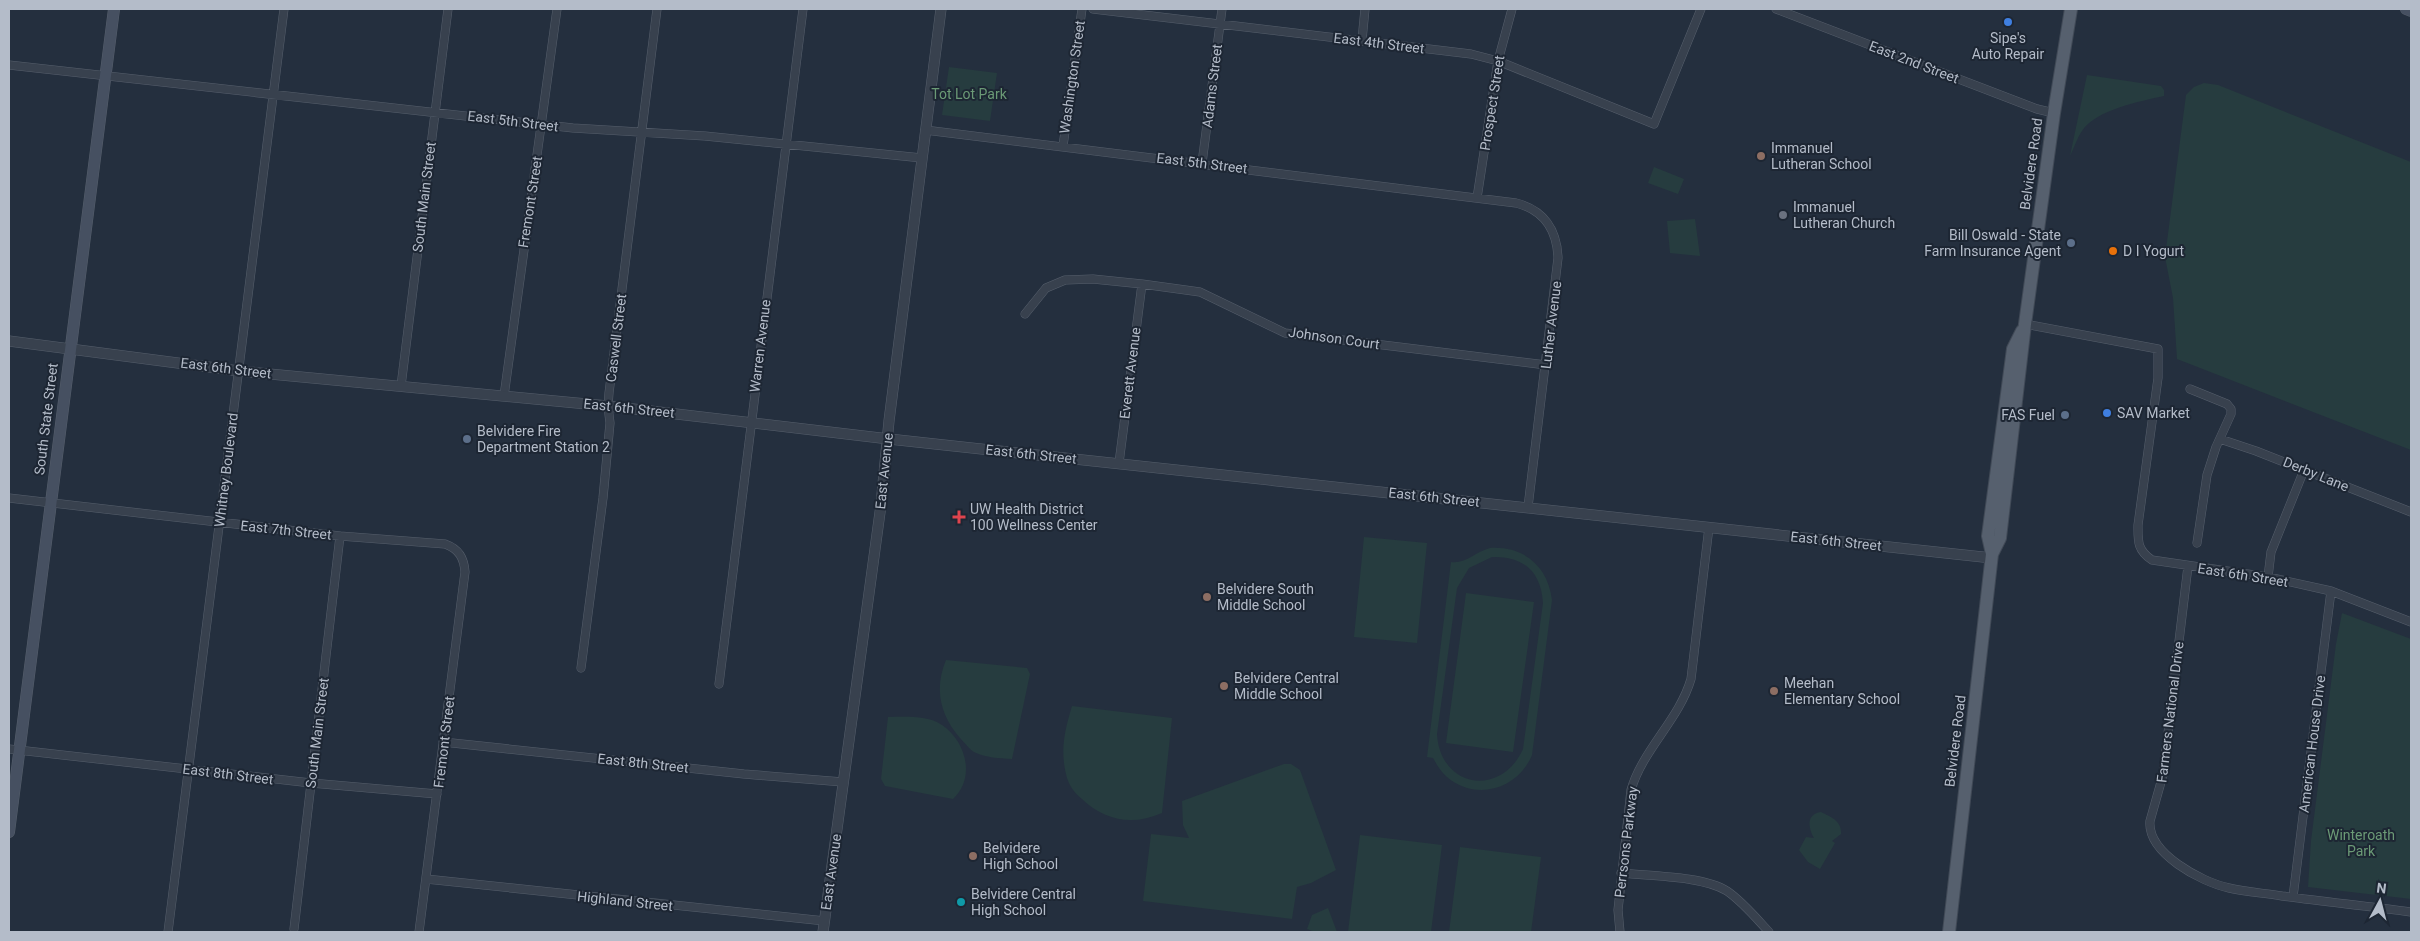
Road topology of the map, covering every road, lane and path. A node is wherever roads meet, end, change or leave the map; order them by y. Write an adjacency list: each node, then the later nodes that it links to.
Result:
1 (114, 9): 22 (main road, South State Street)
2 (284, 9): 23 (street, Whitney Boulevard)
3 (448, 9): 24 (street, South Main Street)
4 (557, 9): 26 (street, Fremont Street)
5 (656, 9): 28 (street, Caswell Street)
6 (803, 9): 29 (street, Warren Avenue)
7 (941, 9): 27 (street, East Avenue)
8 (1082, 9): 30 (street, Washington Street)
9 (1093, 9): 18 (street, East 4th Street)
10 (1222, 9): 18 (street, Adams Street)
11 (1365, 9): 19 (street)
12 (1512, 9): 20 (street, Prospect Street)
13 (1701, 9): 20 (street, East 4th Street)
14 (1776, 9): 25 (street, East 2nd Street)
15 (2071, 9): 25 (main road, Belvidere Road)
16 (2406, 9): 17 (main road)
17 (2411, 11)
18 (1220, 24): 19 (street, East 4th Street); 32 (street, Adams Street)
19 (1362, 40): 20 (street, East 4th Street)
20 (1498, 61): 33 (street, Prospect Street)
21 (9, 65): 22 (street, East 5th Street)
22 (106, 76): 23 (street, East 5th Street); 38 (main road, South State Street)
23 (273, 94): 24 (street, East 5th Street); 40 (street, Whitney Boulevard)
24 (435, 111): 26 (street, East 5th Street); 41 (street, South Main Street)
25 (2054, 113): 36 (main road, Belvidere Road)
26 (542, 125): 28 (street, East 5th Street); 43 (street, Fremont Street)
27 (926, 130): 30 (street, East 5th Street); 31 (street, East Avenue)
28 (640, 131): 29 (street, East 5th Street); 44 (street, Caswell Street)
29 (786, 145): 31 (street, East 5th Street); 45 (street, Warren Avenue)
30 (1063, 146): 32 (street, East 5th Street)
31 (922, 158): 47 (street, East Avenue)
32 (1202, 163): 33 (street, East 5th Street)
33 (1477, 198): 39 (street, Luther Avenue)
34 (1142, 284): 35 (street, Johnson Court); 39 (street, Johnson Court); 48 (street, Everett Avenue)
35 (1025, 314)
36 (2025, 324): 59 (main road, Belvidere Road); 60 (street, East 6th Street)
37 (9, 342): 38 (street, East 6th Street)
38 (70, 348): 40 (street, East 6th Street); 51 (main road, South State Street)
39 (1546, 365): 52 (street, Luther Avenue)
40 (239, 371): 41 (street, East 6th Street); 54 (street, Whitney Boulevard)
41 (401, 386): 43 (street, East 6th Street)
42 (2190, 389): 46 (street)
43 (504, 396): 44 (street, East 6th Street)
44 (608, 406): 45 (street, East 6th Street); 64 (street, Caswell Street)
45 (750, 421): 47 (street, East 6th Street); 65 (street, Warren Avenue)
46 (2220, 438): 49 (street, Derby Lane); 57 (street)
47 (889, 439): 48 (street, East 6th Street); 69 (street, East Avenue)
48 (1119, 463): 52 (street, East 6th Street)
49 (2304, 470): 53 (street, Derby Lane); 61 (street)
50 (9, 498): 51 (street, East 7th Street)
51 (51, 502): 54 (street, East 7th Street); 67 (main road, South State Street)
52 (1528, 507): 55 (street, East 6th Street)
53 (2411, 512)
54 (219, 523): 56 (street, East 7th Street); 68 (street, Whitney Boulevard)
55 (1709, 528): 59 (street, East 6th Street); 73 (street, Perrsons Parkway)
56 (340, 536): 58 (street, East 7th Street); 70 (street, South Main Street)
57 (2197, 543)
58 (459, 552): 66 (street, Fremont Street)
59 (1992, 556): 84 (main road, Belvidere Road)
60 (2188, 566): 61 (street, East 6th Street); 75 (street, Farmers National Drive)
61 (2268, 577): 62 (street, East 6th Street)
62 (2331, 591): 63 (street, East 6th Street); 75 (street, American House Drive)
63 (2411, 622)
64 (581, 668)
65 (719, 684)
66 (443, 742): 69 (street, East 8th Street); 71 (street, Fremont Street)
67 (14, 750): 68 (street, East 8th Street); 72 (main road, South State Street)
68 (188, 769): 70 (street, East 8th Street); 79 (street, Whitney Boulevard)
69 (843, 782): 77 (street, East Avenue)
70 (310, 783): 71 (street, East 8th Street); 78 (street, South Main Street)
71 (437, 794): 74 (street, Fremont Street)
72 (9, 832)
73 (1621, 873): 82 (street, Perrsons Parkway); 83 (street)
74 (426, 879): 77 (street, Highland Street); 80 (street, Fremont Street)
75 (2293, 897): 76 (street, Farmers National Drive)
76 (2411, 912)
77 (825, 921): 81 (street, East Avenue)
78 (294, 929)
79 (168, 932)
80 (419, 932)
81 (823, 932)
82 (1620, 932)
83 (1769, 932)
84 (1949, 932)

